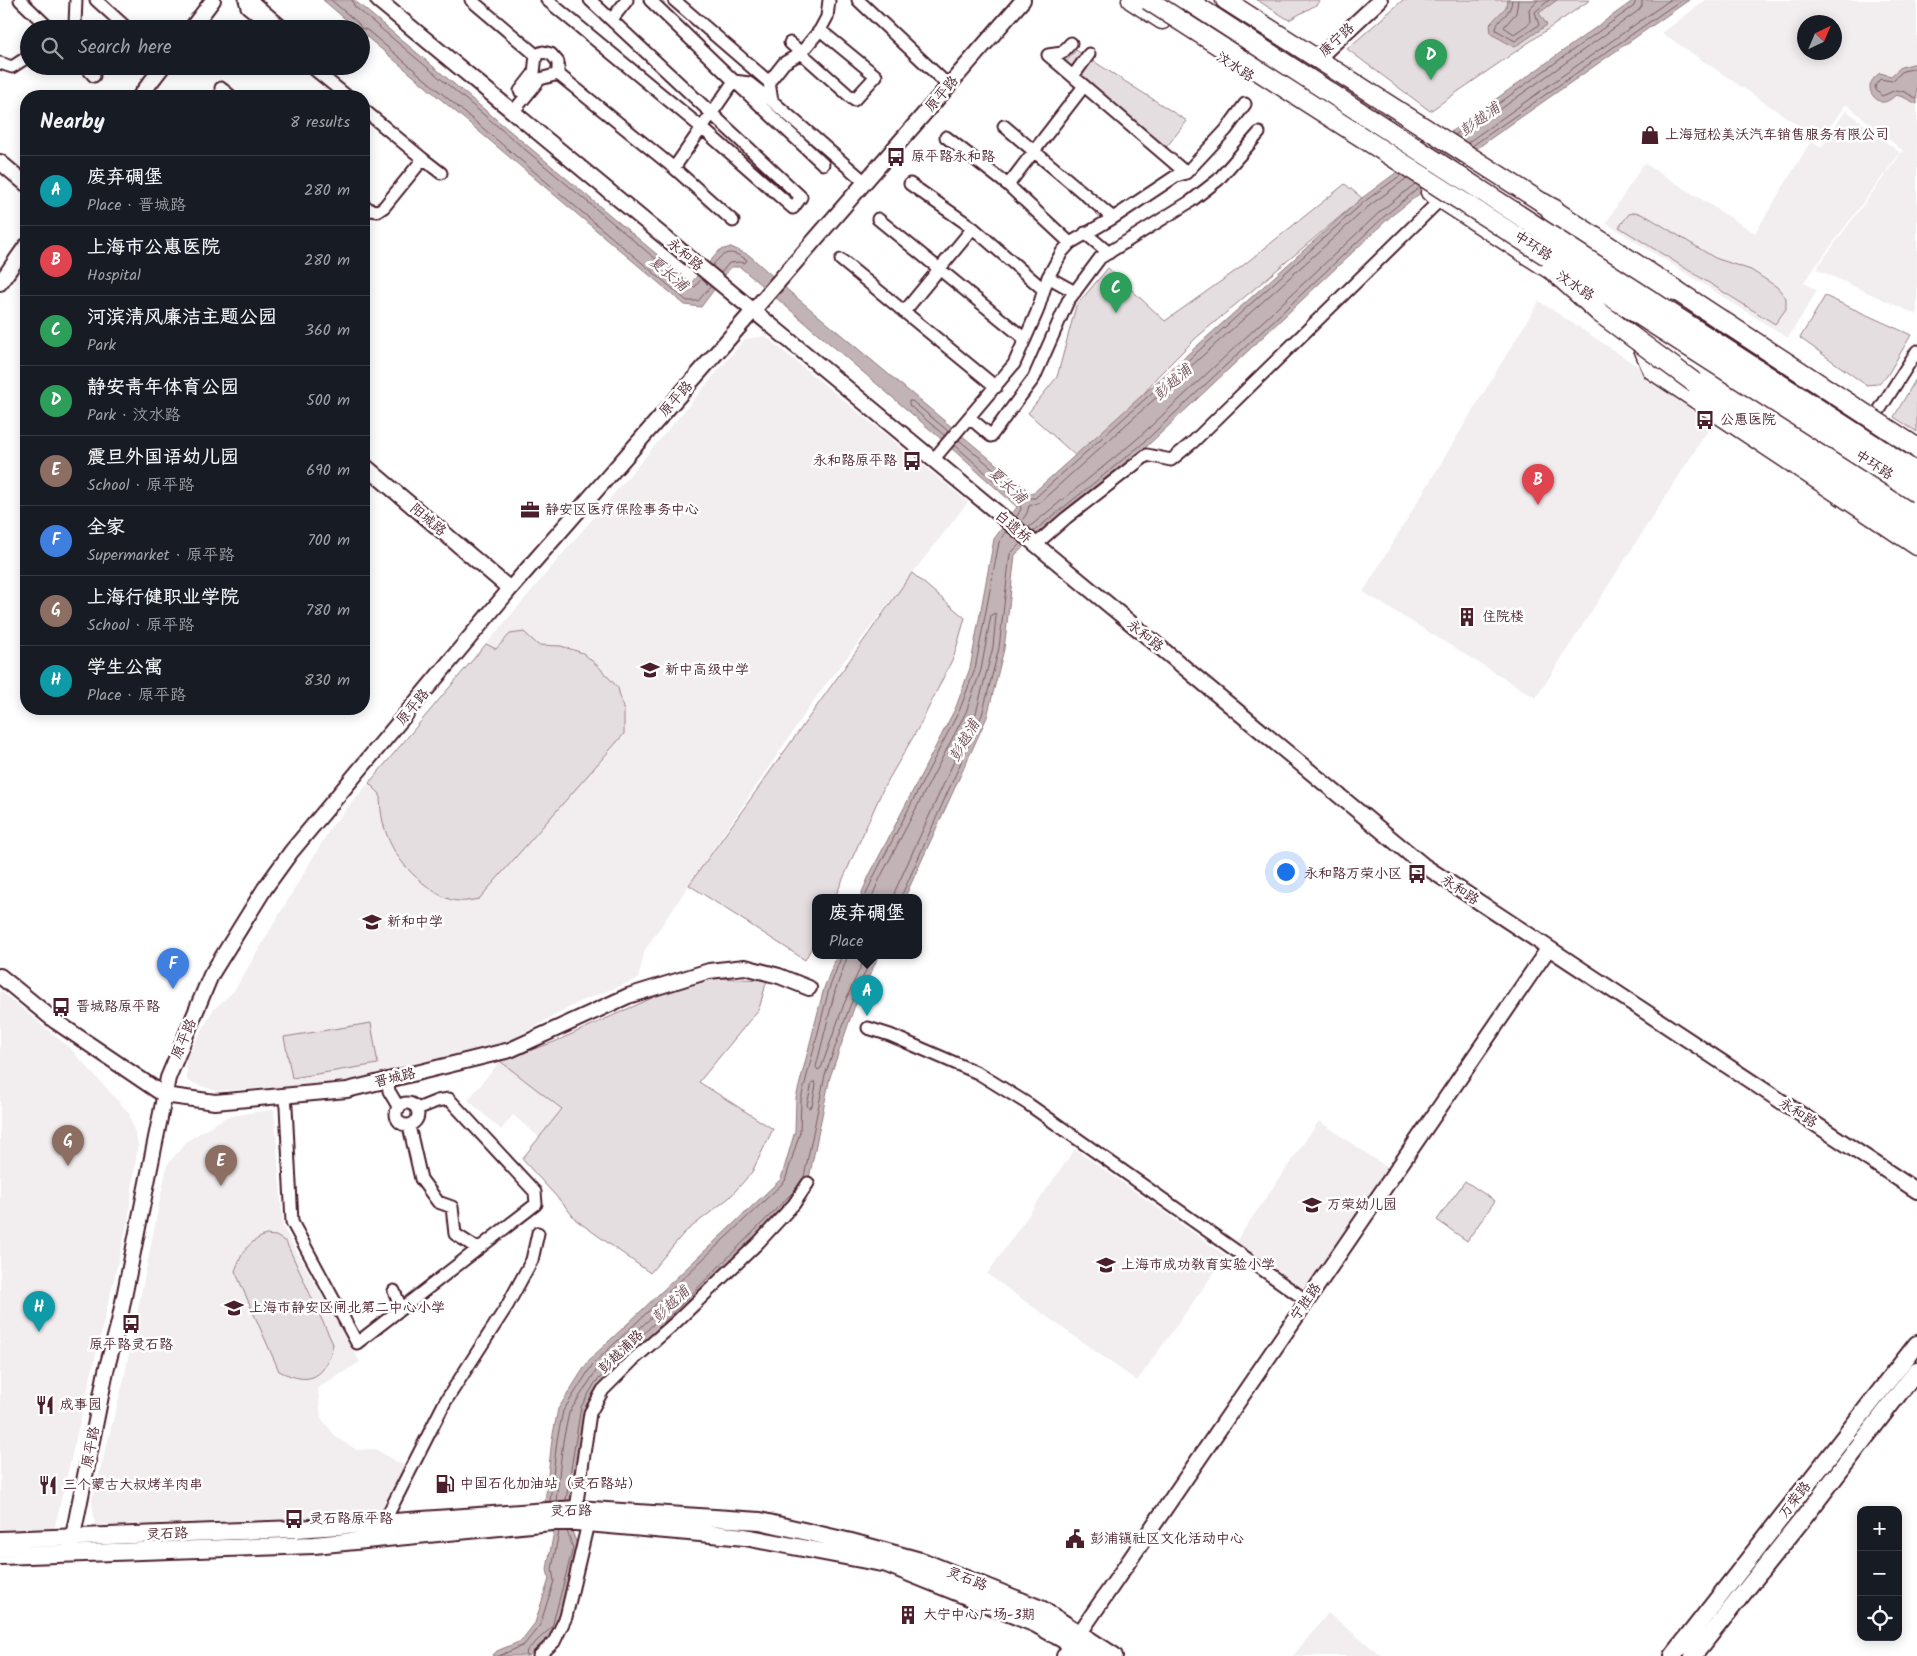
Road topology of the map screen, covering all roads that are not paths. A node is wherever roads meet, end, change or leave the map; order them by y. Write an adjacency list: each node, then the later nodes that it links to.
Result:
1 (20, 0): 25 (street)
2 (76, 0): 26 (street)
3 (96, 0): 27 (street)
4 (213, 0): 28 (street)
5 (246, 0): 29 (street)
6 (251, 0): 30 (street)
7 (378, 0): 56 (street, 永和路)
8 (471, 0): 36 (street)
9 (547, 0): 60 (street)
10 (590, 0): 24 (street)
11 (627, 0): 24 (street)
12 (650, 0): 46 (street)
13 (674, 0): 47 (street)
14 (829, 0): 31 (street)
15 (858, 0): 48 (street)
16 (1023, 0): 48 (street, 原平路)
17 (1131, 0): 45 (main road, 汶水路)
18 (1148, 0): 82 (highway, 中环路, bridge)
19 (1159, 0): 32 (main road, 汶水路)
20 (1176, 0): 63 (main road, 汶水路)
21 (1187, 0): 110 (highway, 中环路, bridge)
22 (1225, 0): 38 (main road)
23 (1380, 0): 38 (street, 康宁路)
24 (612, 19): 57 (street)
25 (41, 20)
26 (75, 20)
27 (118, 20)
28 (198, 20)
29 (262, 20)
30 (274, 20)
31 (820, 30): 35 (street); 35 (street)
32 (1219, 38): 45 (main road); 63 (main road, 汶水路)
33 (790, 43): 35 (street)
34 (1071, 43): 44 (street)
35 (801, 53): 47 (street)
36 (536, 54): 41 (street); 56 (street)
37 (1089, 54): 44 (street)
38 (1316, 60): 76 (main road)
39 (0, 62): 40 (street)
40 (20, 62)
41 (558, 74): 56 (street); 68 (street)
42 (156, 75): 51 (street)
43 (321, 75): 53 (street)
44 (1073, 76): 49 (street)
45 (1250, 76): 63 (main road, 汶水路)
46 (734, 80): 54 (street); 57 (street); 67 (street)
47 (769, 82): 54 (street)
48 (949, 86): 72 (street, 原平路)
49 (1084, 86): 64 (street); 70 (street)
50 (221, 88): 52 (street)
51 (145, 90)
52 (224, 90)
53 (340, 90)
54 (772, 101): 72 (street)
55 (1245, 104): 70 (street)
56 (510, 110): 97 (street, 永和路)
57 (711, 114): 60 (street); 60 (street)
58 (370, 115): 65 (street)
59 (1004, 126): 64 (street)
60 (702, 128): 68 (street)
61 (1259, 134): 87 (street)
62 (946, 137): 74 (street)
63 (1387, 149): 75 (main road, 汶水路); 75 (main road)
64 (1035, 151): 74 (street); 78 (street)
65 (423, 159): 69 (street); 77 (street)
66 (0, 162): 71 (street)
67 (823, 164)
68 (674, 168): 80 (street)
69 (441, 173)
70 (1186, 173): 78 (street)
71 (20, 179)
72 (865, 182): 97 (street, 原平路)
73 (910, 184): 81 (street)
74 (1008, 185): 84 (street)
75 (1447, 192): 85 (main road, 汶水路); 86 (main road); 95 (main road); 116 (street)
76 (1543, 203): 96 (highway); 103 (main road)
77 (370, 210)
78 (1113, 218): 83 (street)
79 (878, 219): 90 (street)
80 (733, 221)
81 (973, 228): 90 (street); 93 (street)
82 (1507, 230): 112 (highway, 中环路, bridge); 115 (highway, bridge)
83 (1085, 233): 84 (street); 87 (street)
84 (1070, 243): 91 (street)
85 (1516, 247): 86 (main road); 99 (main road, 汶水路)
86 (1547, 250): 112 (main road)
87 (1109, 253): 94 (street)
88 (20, 254): 92 (street)
89 (841, 260): 98 (street)
90 (939, 269): 98 (street); 100 (street)
91 (1048, 277): 93 (street); 94 (street)
92 (0, 282)
93 (1044, 290): 100 (street)
94 (1075, 292): 104 (street)
95 (1634, 296): 96 (main road); 111 (main road)
96 (1676, 297): 105 (main road); 106 (highway, bridge)
97 (754, 311): 107 (street, 永和路); 118 (street, 原平路)
98 (904, 312): 102 (street)
99 (1633, 324): 114 (main road, 汶水路); 117 (main road)
100 (1025, 339): 102 (street)
101 (1917, 351): 103 (street)
102 (996, 387): 104 (street)
103 (1878, 412): 105 (main road)
104 (970, 418): 107 (street)
105 (1886, 437): 108 (main road)
106 (1917, 448)
107 (937, 455): 113 (street, 永和路)
108 (1917, 458)
109 (370, 471): 118 (street, 阳城路)
110 (1917, 473)
111 (1917, 478)
112 (1917, 493)
113 (991, 509): 116 (street, 白遗桥)
114 (1917, 511)
115 (1917, 529)
116 (1035, 545): 119 (street, 永和路)
117 (1917, 546)
118 (510, 589): 124 (street, 原平路)
119 (1548, 950): 130 (street, 永和路); 134 (street, 宁胜路)
120 (0, 976): 124 (street, 晋城路)
121 (809, 988): 123 (street, 晋城路)
122 (868, 1028): 134 (street)
123 (387, 1080): 125 (street, 晋城路); 126 (street)
124 (164, 1095): 125 (street, 晋城路); 141 (street, 原平路)
125 (284, 1096): 135 (street)
126 (399, 1108): 127 (street); 128 (street)
127 (417, 1109): 128 (street); 132 (street)
128 (409, 1126): 132 (street)
129 (808, 1183): 138 (street, 彭越浦路)
130 (1917, 1191)
131 (538, 1233): 140 (street)
132 (478, 1249): 135 (street)
133 (394, 1291): 135 (street)
134 (1306, 1301): 145 (street, 宁胜路)
135 (401, 1308)
136 (1917, 1344): 149 (main road, 万荣路)
137 (1917, 1370): 150 (main road, 万荣路)
138 (581, 1516): 139 (main road, 灵石路); 145 (main road, 灵石路); 146 (street, 彭越浦路)
139 (537, 1517): 140 (main road, 灵石路); 143 (main road, 灵石路)
140 (384, 1522): 141 (main road, 灵石路)
141 (72, 1537): 142 (main road, 灵石路); 143 (street, 原平路)
142 (0, 1540)
143 (69, 1554): 144 (main road, 灵石路)
144 (0, 1556)
145 (1071, 1644): 147 (main road, 灵石路); 148 (main road, 灵石路)
146 (539, 1656)
147 (1092, 1656)
148 (1114, 1656)
149 (1673, 1656)
150 (1693, 1656)

